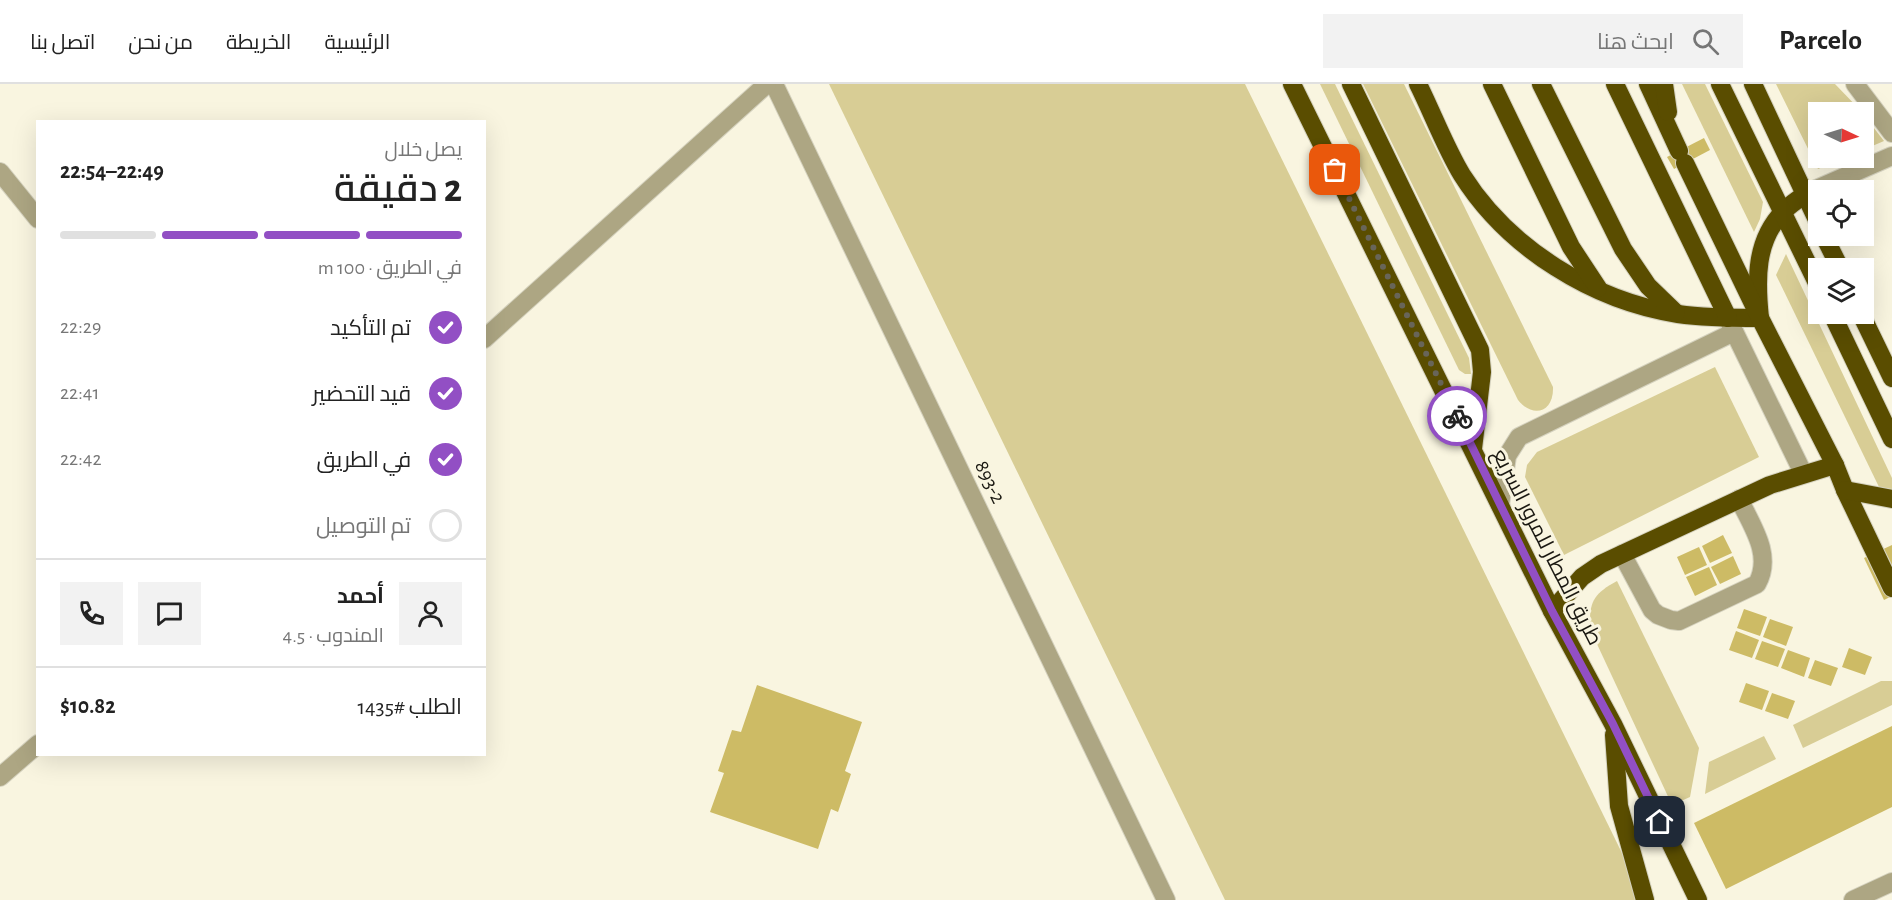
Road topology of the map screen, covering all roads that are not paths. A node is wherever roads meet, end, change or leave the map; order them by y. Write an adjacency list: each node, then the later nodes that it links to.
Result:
1 (767, 84): 29 (street)
2 (774, 84): 46 (street, 893-2)
3 (1292, 84): 32 (highway, طريق المطار للمرور السريع)
4 (1351, 84): 32 (highway)
5 (1418, 84): 23 (highway)
6 (1492, 84): 23 (highway)
7 (1541, 84): 24 (highway)
8 (1615, 84): 28 (highway)
9 (1647, 84): 15 (highway)
10 (1664, 84): 15 (highway)
11 (1720, 84): 20 (highway)
12 (1753, 84): 18 (highway)
13 (1854, 84): 14 (street)
14 (1892, 133)
15 (1680, 152): 25 (highway)
16 (1892, 156): 18 (street)
17 (0, 172): 21 (street)
18 (1805, 194): 19 (highway); 20 (highway)
19 (1808, 200)
20 (1783, 212): 22 (highway); 25 (highway)
21 (36, 217)
22 (1808, 264)
23 (1601, 292): 24 (highway)
24 (1677, 314): 28 (highway)
25 (1760, 318): 28 (highway); 33 (highway)
26 (1837, 324): 31 (highway)
27 (1866, 324): 30 (highway)
28 (1731, 325): 34 (street); 38 (street)
29 (486, 337)
30 (1892, 378)
31 (1892, 439)
32 (1473, 449): 38 (highway, طريق المطار للمرور السريع)
33 (1835, 465): 34 (highway); 35 (highway)
34 (1803, 473): 36 (highway)
35 (1845, 490): 37 (highway); 40 (highway)
36 (1739, 499): 39 (highway); 39 (street)
37 (1892, 500)
38 (1500, 505): 41 (highway, طريق المطار للمرور السريع)
39 (1622, 554): 41 (highway)
40 (1892, 588)
41 (1552, 611): 42 (highway, طريق المطار للمرور السريع)
42 (1613, 724): 47 (highway); 48 (highway, طريق المطار للمرور السريع)
43 (36, 746): 44 (street)
44 (0, 777)
45 (1892, 882): 49 (street)
46 (1166, 900)
47 (1645, 900)
48 (1698, 900)
49 (1854, 900)

